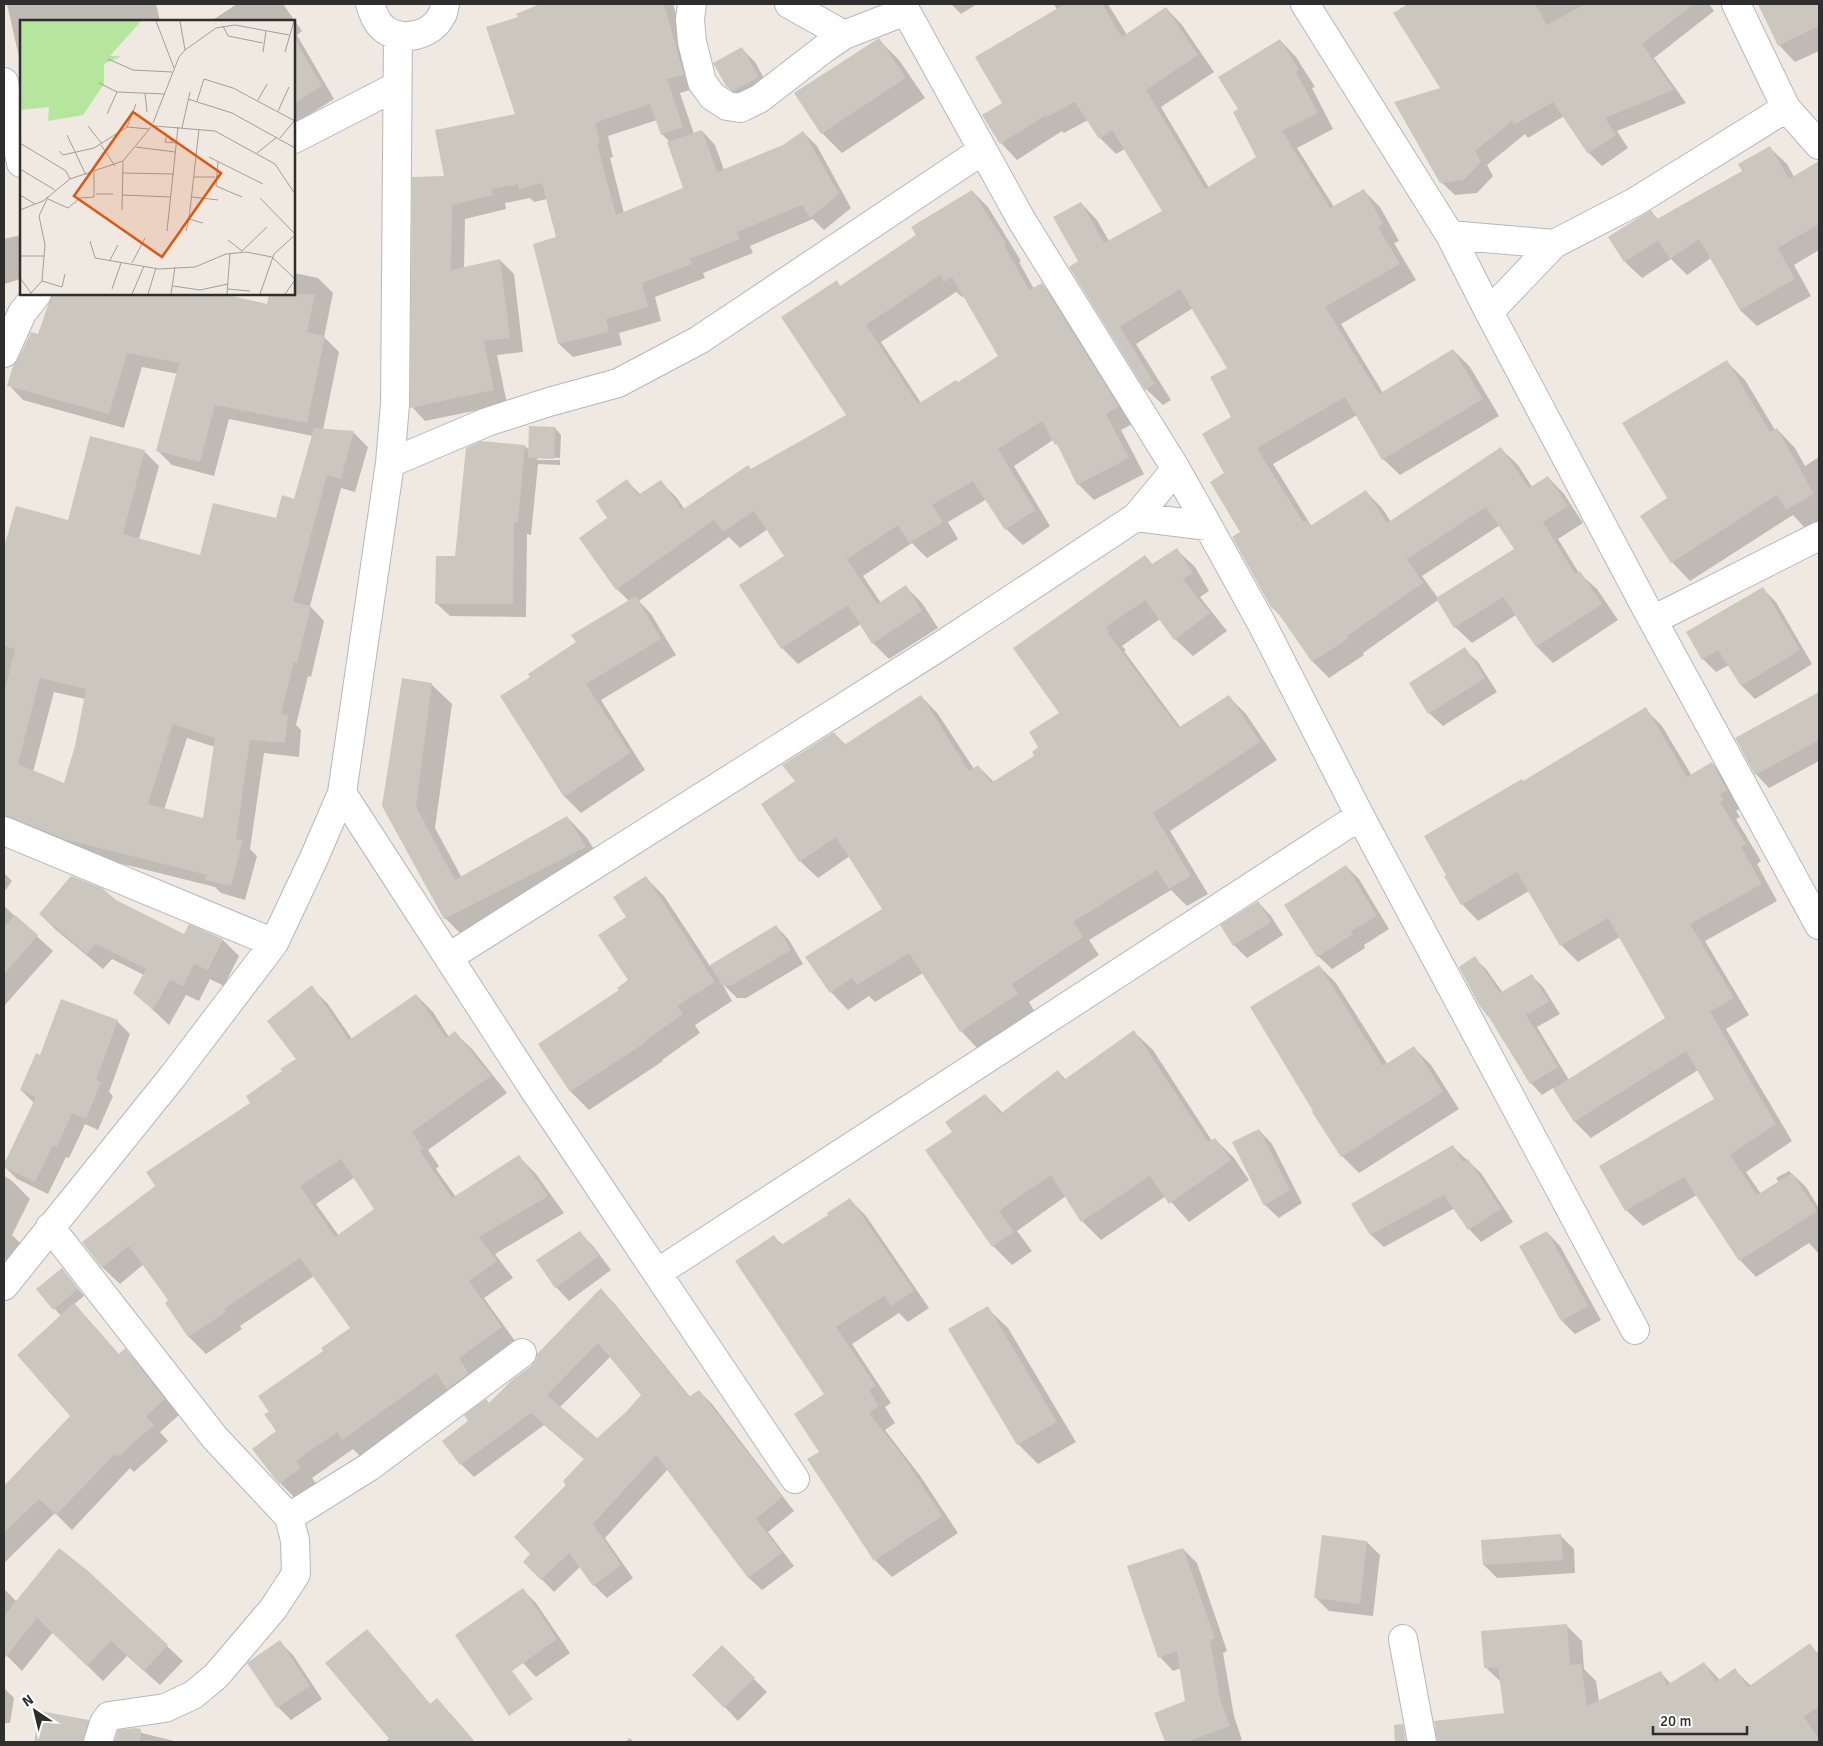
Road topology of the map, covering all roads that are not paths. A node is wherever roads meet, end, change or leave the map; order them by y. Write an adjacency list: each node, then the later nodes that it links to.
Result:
1 (370, 4): 8 (street)
2 (445, 4): 8 (street)
3 (692, 4): 9 (street)
4 (789, 4): 9 (street)
5 (1305, 4): 17 (street)
6 (1736, 4): 12 (street)
7 (904, 7): 9 (street); 15 (street)
8 (398, 35): 11 (street)
9 (844, 35)
10 (4, 82): 16 (street)
11 (397, 86): 13 (street); 22 (street)
12 (1786, 108): 14 (street); 18 (street)
13 (295, 138)
14 (1819, 145)
15 (983, 150): 22 (street); 23 (street)
16 (20, 158)
17 (1450, 235): 18 (street); 20 (street)
18 (1554, 244): 20 (street)
19 (36, 295): 21 (street)
20 (1489, 312): 27 (street)
21 (4, 353)
22 (390, 463): 28 (street)
23 (1176, 469): 24 (street); 25 (street)
24 (1136, 516): 25 (street); 33 (street)
25 (1208, 526): 29 (street)
26 (1819, 536): 27 (street)
27 (1653, 620): 31 (street)
28 (342, 793): 32 (street); 33 (street)
29 (1360, 816): 35 (street); 37 (street)
30 (4, 832): 32 (street)
31 (1819, 925)
32 (274, 943): 34 (street)
33 (449, 958): 35 (street)
34 (50, 1227): 36 (street); 40 (street)
35 (657, 1273): 39 (street)
36 (4, 1286)
37 (1635, 1330)
38 (522, 1353): 40 (street)
39 (795, 1479)
40 (289, 1517): 42 (street)
41 (1402, 1639): 43 (street)
42 (98, 1742)
43 (1422, 1742)

